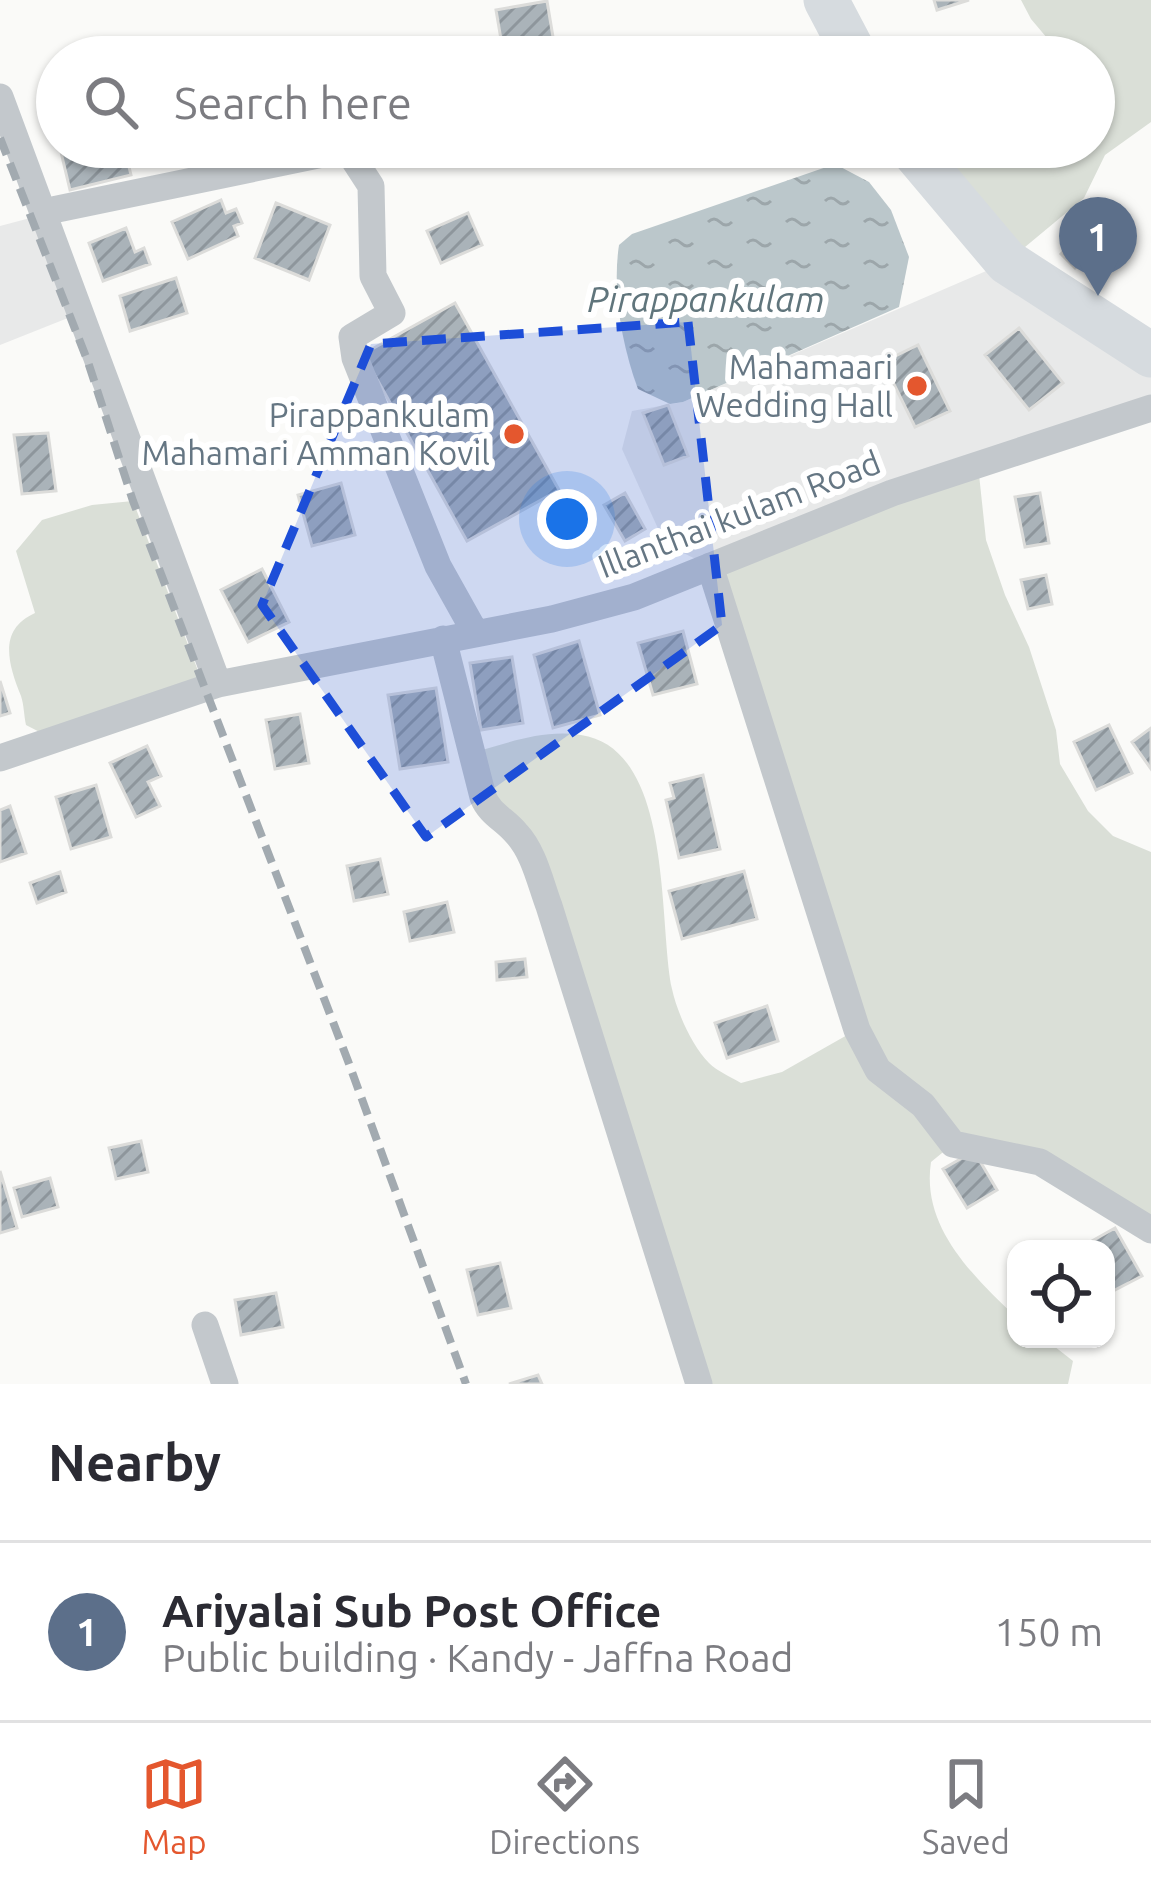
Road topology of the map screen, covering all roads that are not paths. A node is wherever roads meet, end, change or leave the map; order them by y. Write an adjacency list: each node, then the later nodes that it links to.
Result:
1 (826, 0): 2 (highway)
2 (845, 36)
3 (0, 97): 7 (street)
4 (256, 168): 7 (street)
5 (359, 168): 11 (street)
6 (928, 168): 8 (highway)
7 (44, 212): 13 (street)
8 (1151, 355)
9 (1151, 408): 10 (street, Illanthai kulam Road)
10 (710, 566): 11 (street, Illanthai kulam Road); 15 (street)
11 (476, 634): 12 (street, Illanthai kulam Road)
12 (442, 639): 13 (street, Illanthai kulam Road); 18 (street)
13 (218, 684): 14 (street, Illanthai kulam Road)
14 (0, 758)
15 (1151, 1230)
16 (205, 1325): 17 (street)
17 (225, 1384)
18 (699, 1384)

